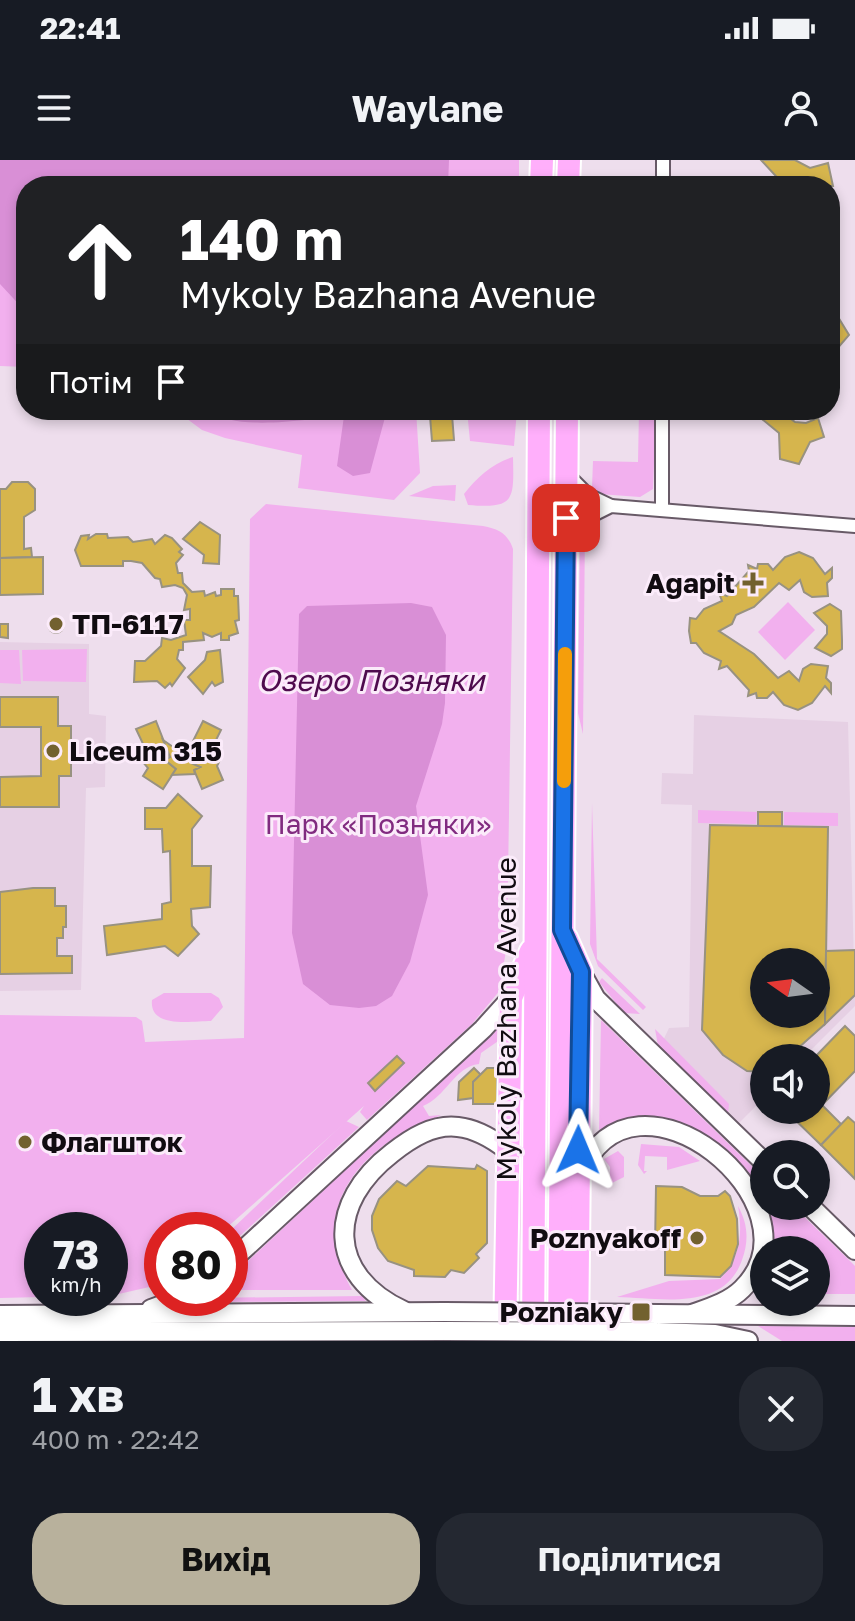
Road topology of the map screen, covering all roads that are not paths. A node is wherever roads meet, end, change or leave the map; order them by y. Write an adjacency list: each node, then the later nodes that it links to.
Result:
1 (539, 420): 10 (highway, Mykoly Bazhana Avenue)
2 (567, 420): 4 (highway, Mykoly Bazhana Avenue)
3 (662, 420): 6 (street)
4 (566, 473): 5 (street); 8 (highway, Mykoly Bazhana Avenue)
5 (611, 506): 6 (street); 8 (street)
6 (662, 509): 7 (street)
7 (855, 526)
8 (566, 541): 9 (highway, Mykoly Bazhana Avenue)
9 (562, 930): 11 (highway); 31 (highway, Mykoly Bazhana Avenue)
10 (536, 933): 12 (highway); 30 (highway, Mykoly Bazhana Avenue)
11 (581, 972): 13 (main road); 15 (highway)
12 (511, 998): 14 (highway); 17 (main road)
13 (750, 1148)
14 (507, 1150): 20 (main road); 29 (highway)
15 (578, 1179): 25 (main road); 32 (highway)
16 (824, 1220): 18 (main road)
17 (248, 1245)
18 (855, 1250)
19 (144, 1309): 21 (main road)
20 (407, 1313): 21 (main road); 24 (main road)
21 (129, 1314): 22 (main road)
22 (0, 1315)
23 (855, 1316): 25 (main road)
24 (444, 1322): 25 (main road, bridge); 27 (main road)
25 (695, 1329): 33 (main road)
26 (0, 1332): 28 (main road)
27 (409, 1336): 28 (main road)
28 (125, 1337)
29 (505, 1341)
30 (533, 1341)
31 (559, 1341)
32 (577, 1341)
33 (748, 1341)

